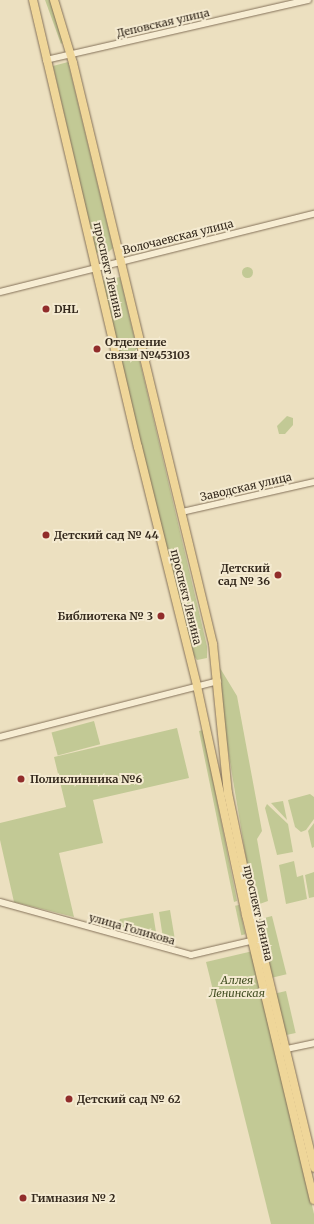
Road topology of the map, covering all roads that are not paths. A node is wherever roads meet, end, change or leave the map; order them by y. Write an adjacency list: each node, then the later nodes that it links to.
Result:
1 (33, 0): 5 (main road, проспект Ленина)
2 (54, 0): 4 (main road, проспект Ленина)
3 (308, 0): 4 (street, Деповская улица)
4 (71, 54): 5 (street, Деповская улица); 7 (main road, проспект Ленина)
5 (46, 60): 8 (main road, проспект Ленина)
6 (314, 214): 7 (street, Волочаевская улица)
7 (121, 262): 8 (street, Волочаевская улица); 11 (main road, проспект Ленина)
8 (96, 268): 9 (street, Волочаевская улица); 13 (main road, проспект Ленина)
9 (0, 292)
10 (314, 482): 11 (street, Заводская улица)
11 (182, 512): 12 (main road, проспект Ленина)
12 (218, 681): 13 (street); 16 (main road, проспект Ленина)
13 (197, 686): 14 (street); 16 (main road, проспект Ленина)
14 (0, 737)
15 (0, 902): 16 (street, улица Голикова)
16 (256, 940): 18 (main road, проспект Ленина)
17 (314, 1043): 18 (street)
18 (283, 1050): 19 (main road, проспект Ленина); 20 (main road, проспект Ленина)
19 (314, 1168)
20 (314, 1200)

